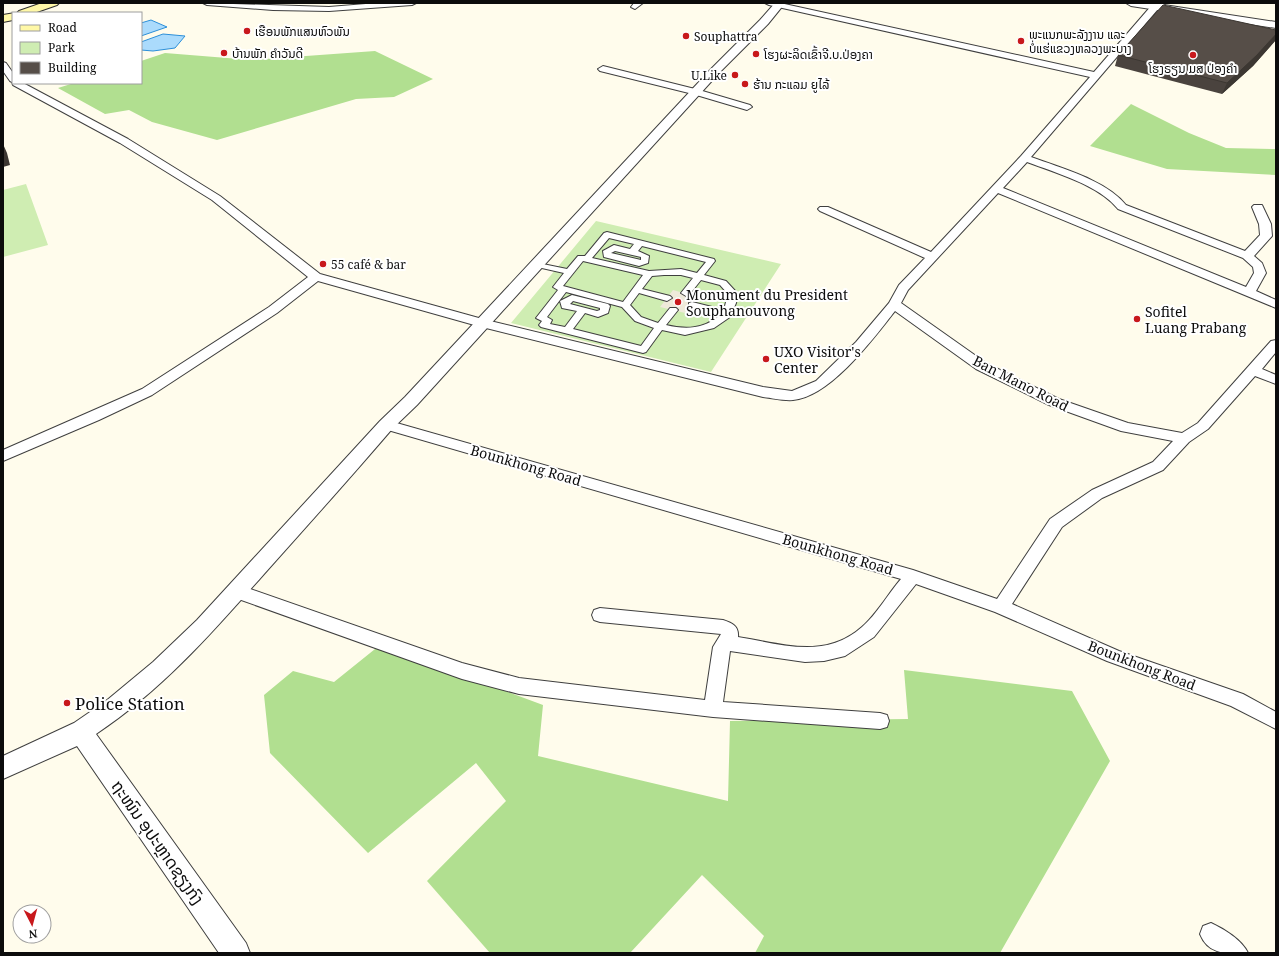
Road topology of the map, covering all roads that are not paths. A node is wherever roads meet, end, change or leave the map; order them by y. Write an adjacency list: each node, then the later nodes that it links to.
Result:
1 (53, 3): 7 (main road)
2 (207, 3): 3 (street)
3 (412, 3)
4 (1132, 3): 6 (street)
5 (776, 4): 12 (street); 15 (street)
6 (1159, 4): 8 (street); 9 (street); 12 (street)
7 (26, 12)
8 (1276, 21)
9 (1276, 24)
10 (3, 64): 13 (street)
11 (603, 69): 15 (street)
12 (1095, 75): 17 (street)
13 (12, 78)
14 (18, 84): 30 (street)
15 (696, 92): 16 (street); 26 (street)
16 (747, 107)
17 (1025, 158): 18 (street); 23 (street)
18 (995, 188): 24 (street); 33 (street)
19 (1258, 207): 23 (street)
20 (824, 209): 24 (street)
21 (640, 243): 22 (street); 25 (street); 29 (street)
22 (632, 252)
23 (1248, 256): 33 (street)
24 (933, 257): 36 (street)
25 (587, 259): 27 (street); 28 (street)
26 (536, 264): 27 (street); 43 (street)
27 (569, 272): 31 (street)
28 (649, 274): 29 (street); 32 (street)
29 (699, 276): 34 (street); 42 (street)
30 (316, 277): 43 (street); 51 (street)
31 (564, 289): 38 (street); 45 (street)
32 (636, 290): 35 (street); 38 (street)
33 (1249, 292): 37 (street)
34 (686, 294)
35 (667, 298)
36 (894, 304): 43 (street); 50 (street, Ban Mano Road)
37 (1276, 304)
38 (625, 305): 44 (street)
39 (692, 305): 42 (street)
40 (583, 310): 45 (street)
41 (673, 310): 44 (street)
42 (727, 315): 44 (street)
43 (483, 323): 49 (street)
44 (660, 327): 45 (street)
45 (568, 331)
46 (1276, 344): 47 (street)
47 (1254, 370): 48 (street); 50 (street)
48 (1276, 380)
49 (386, 425): 52 (street, Bounkhong Road); 53 (street)
50 (1184, 438): 54 (street)
51 (3, 456)
52 (913, 576): 54 (street, Bounkhong Road); 56 (street)
53 (236, 591): 57 (street); 60 (street)
54 (1001, 607): 59 (street, Bounkhong Road)
55 (600, 615): 56 (street)
56 (722, 647): 57 (street)
57 (714, 709): 58 (street)
58 (880, 721)
59 (1276, 721)
60 (80, 731): 61 (street); 63 (street, ຖະໜົນ ອຸປະຫຼາດຊຽງກົງ)
61 (3, 768)
62 (1211, 934): 64 (street)
63 (236, 953)
64 (1237, 953)

